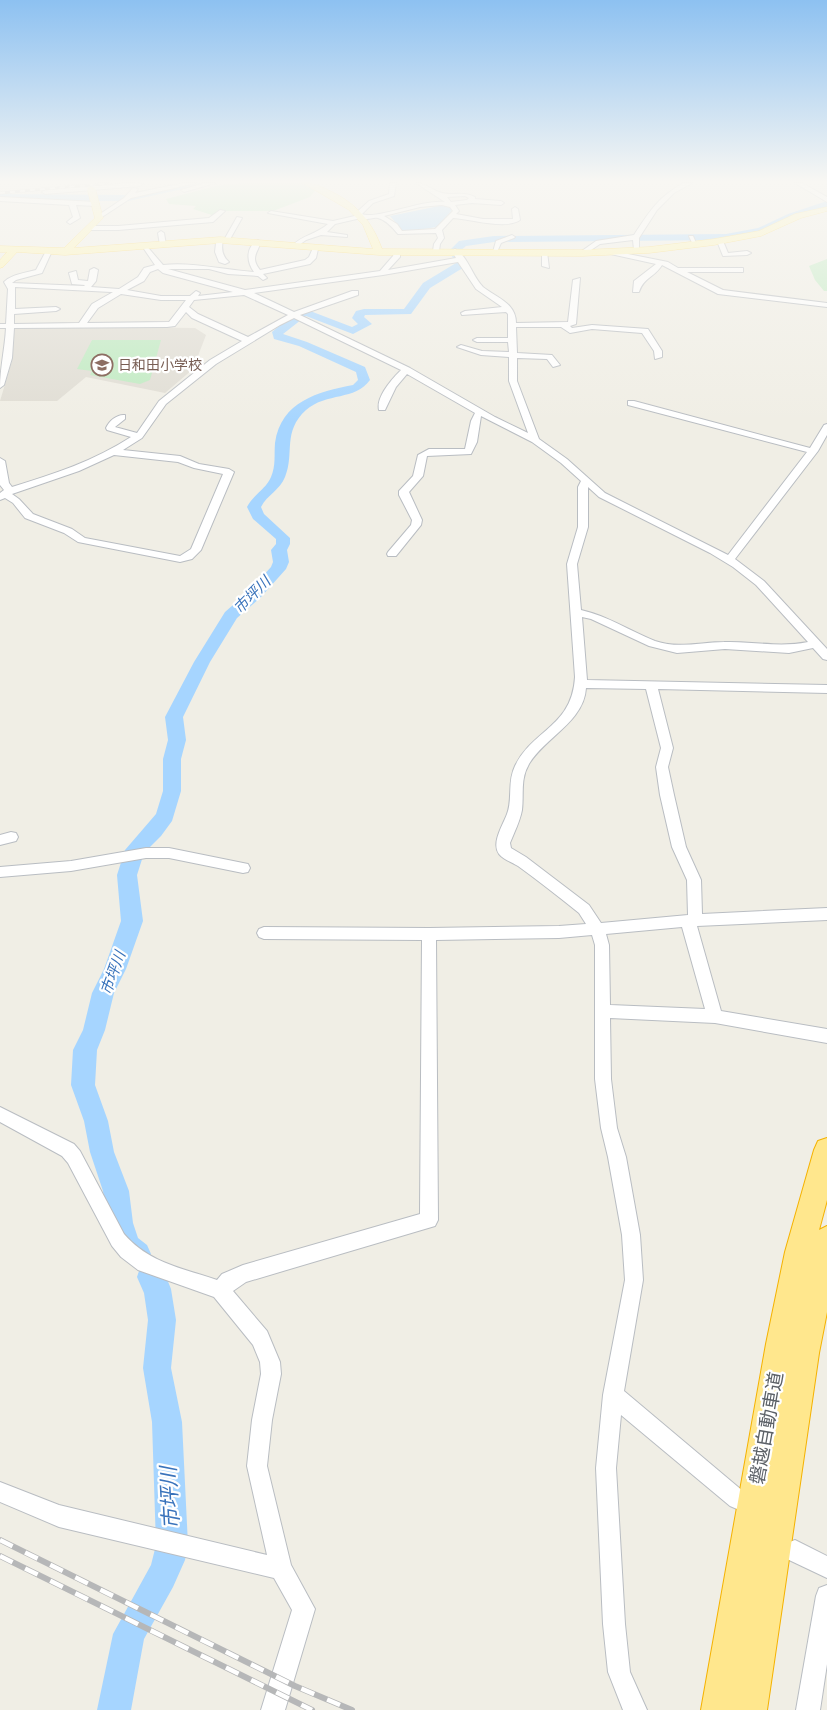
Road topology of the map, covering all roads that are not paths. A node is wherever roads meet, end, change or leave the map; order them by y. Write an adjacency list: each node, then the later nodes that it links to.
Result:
1 (43, 263): 20 (street)
2 (157, 263): 11 (street)
3 (252, 263): 16 (street)
4 (303, 263): 16 (street)
5 (390, 263): 17 (street)
6 (425, 263): 17 (street)
7 (464, 263): 36 (street)
8 (546, 263): 10 (street)
9 (660, 263): 13 (street); 23 (street)
10 (546, 266)
11 (160, 267): 16 (street); 19 (street); 24 (street)
12 (94, 270): 21 (street)
13 (677, 270): 14 (street); 28 (street)
14 (740, 270)
15 (73, 273): 21 (street)
16 (258, 273): 22 (street)
17 (383, 273): 22 (street)
18 (577, 280): 38 (street)
19 (206, 282): 26 (street); 29 (street)
20 (6, 283): 21 (street); 33 (street)
21 (88, 286): 24 (street)
22 (272, 288): 26 (street)
23 (636, 290)
24 (122, 291): 29 (street); 39 (street)
25 (764, 291): 28 (street)
26 (245, 293): 29 (street); 35 (street)
27 (355, 293): 35 (street)
28 (746, 296): 30 (street)
29 (192, 298): 31 (street)
30 (827, 305)
31 (185, 307): 39 (street); 43 (street)
32 (56, 309): 33 (street)
33 (10, 312): 42 (street)
34 (465, 313): 36 (street)
35 (294, 316): 46 (street); 52 (street)
36 (512, 318): 37 (street); 40 (street); 45 (street)
37 (542, 319)
38 (573, 323): 40 (street); 41 (street)
39 (82, 325): 42 (street)
40 (564, 325): 50 (street)
41 (611, 326)
42 (4, 327): 53 (street)
43 (239, 337): 46 (street); 48 (street)
44 (478, 340): 45 (street)
45 (513, 340): 49 (street)
46 (249, 341): 48 (street)
47 (460, 347): 49 (street)
48 (232, 349): 59 (street)
49 (512, 355): 51 (street); 60 (street)
50 (658, 357)
51 (556, 365)
52 (407, 370): 55 (street); 56 (street)
53 (0, 385)
54 (631, 403): 61 (street)
55 (382, 408)
56 (480, 412): 60 (street); 66 (street)
57 (122, 417): 59 (street)
58 (827, 427): 61 (street)
59 (139, 436): 62 (street)
60 (534, 440): 64 (street)
61 (813, 450): 67 (street)
62 (114, 452): 65 (street); 65 (street)
63 (0, 461): 65 (street)
64 (585, 482): 67 (street); 68 (street)
65 (5, 494)
66 (392, 554)
67 (729, 560): 69 (street)
68 (575, 612): 69 (street); 71 (street)
69 (816, 644): 70 (street)
70 (827, 656)
71 (581, 684): 72 (street); 78 (street)
72 (651, 687): 73 (street); 77 (street)
73 (827, 689)
74 (244, 868): 75 (street)
75 (0, 872)
76 (827, 914): 77 (street)
77 (692, 921): 78 (street); 82 (street)
78 (597, 929): 80 (street); 81 (street)
79 (264, 933): 80 (street)
80 (429, 934): 87 (street)
81 (602, 1011): 82 (street); 88 (street)
82 (715, 1016): 83 (street)
83 (827, 1036)
84 (0, 1114): 87 (street)
85 (827, 1150): 97 (highway, 磐越自動車道)
86 (827, 1240): 98 (highway, 磐越自動車道)
87 (220, 1290): 93 (street)
88 (613, 1395): 90 (street); 96 (street)
89 (0, 1492): 93 (street)
90 (737, 1499)
91 (795, 1551): 92 (street)
92 (827, 1567)
93 (282, 1569): 95 (street)
94 (827, 1596): 99 (street)
95 (273, 1708)
96 (635, 1710)
97 (719, 1710)
98 (749, 1710)
99 (808, 1710)

